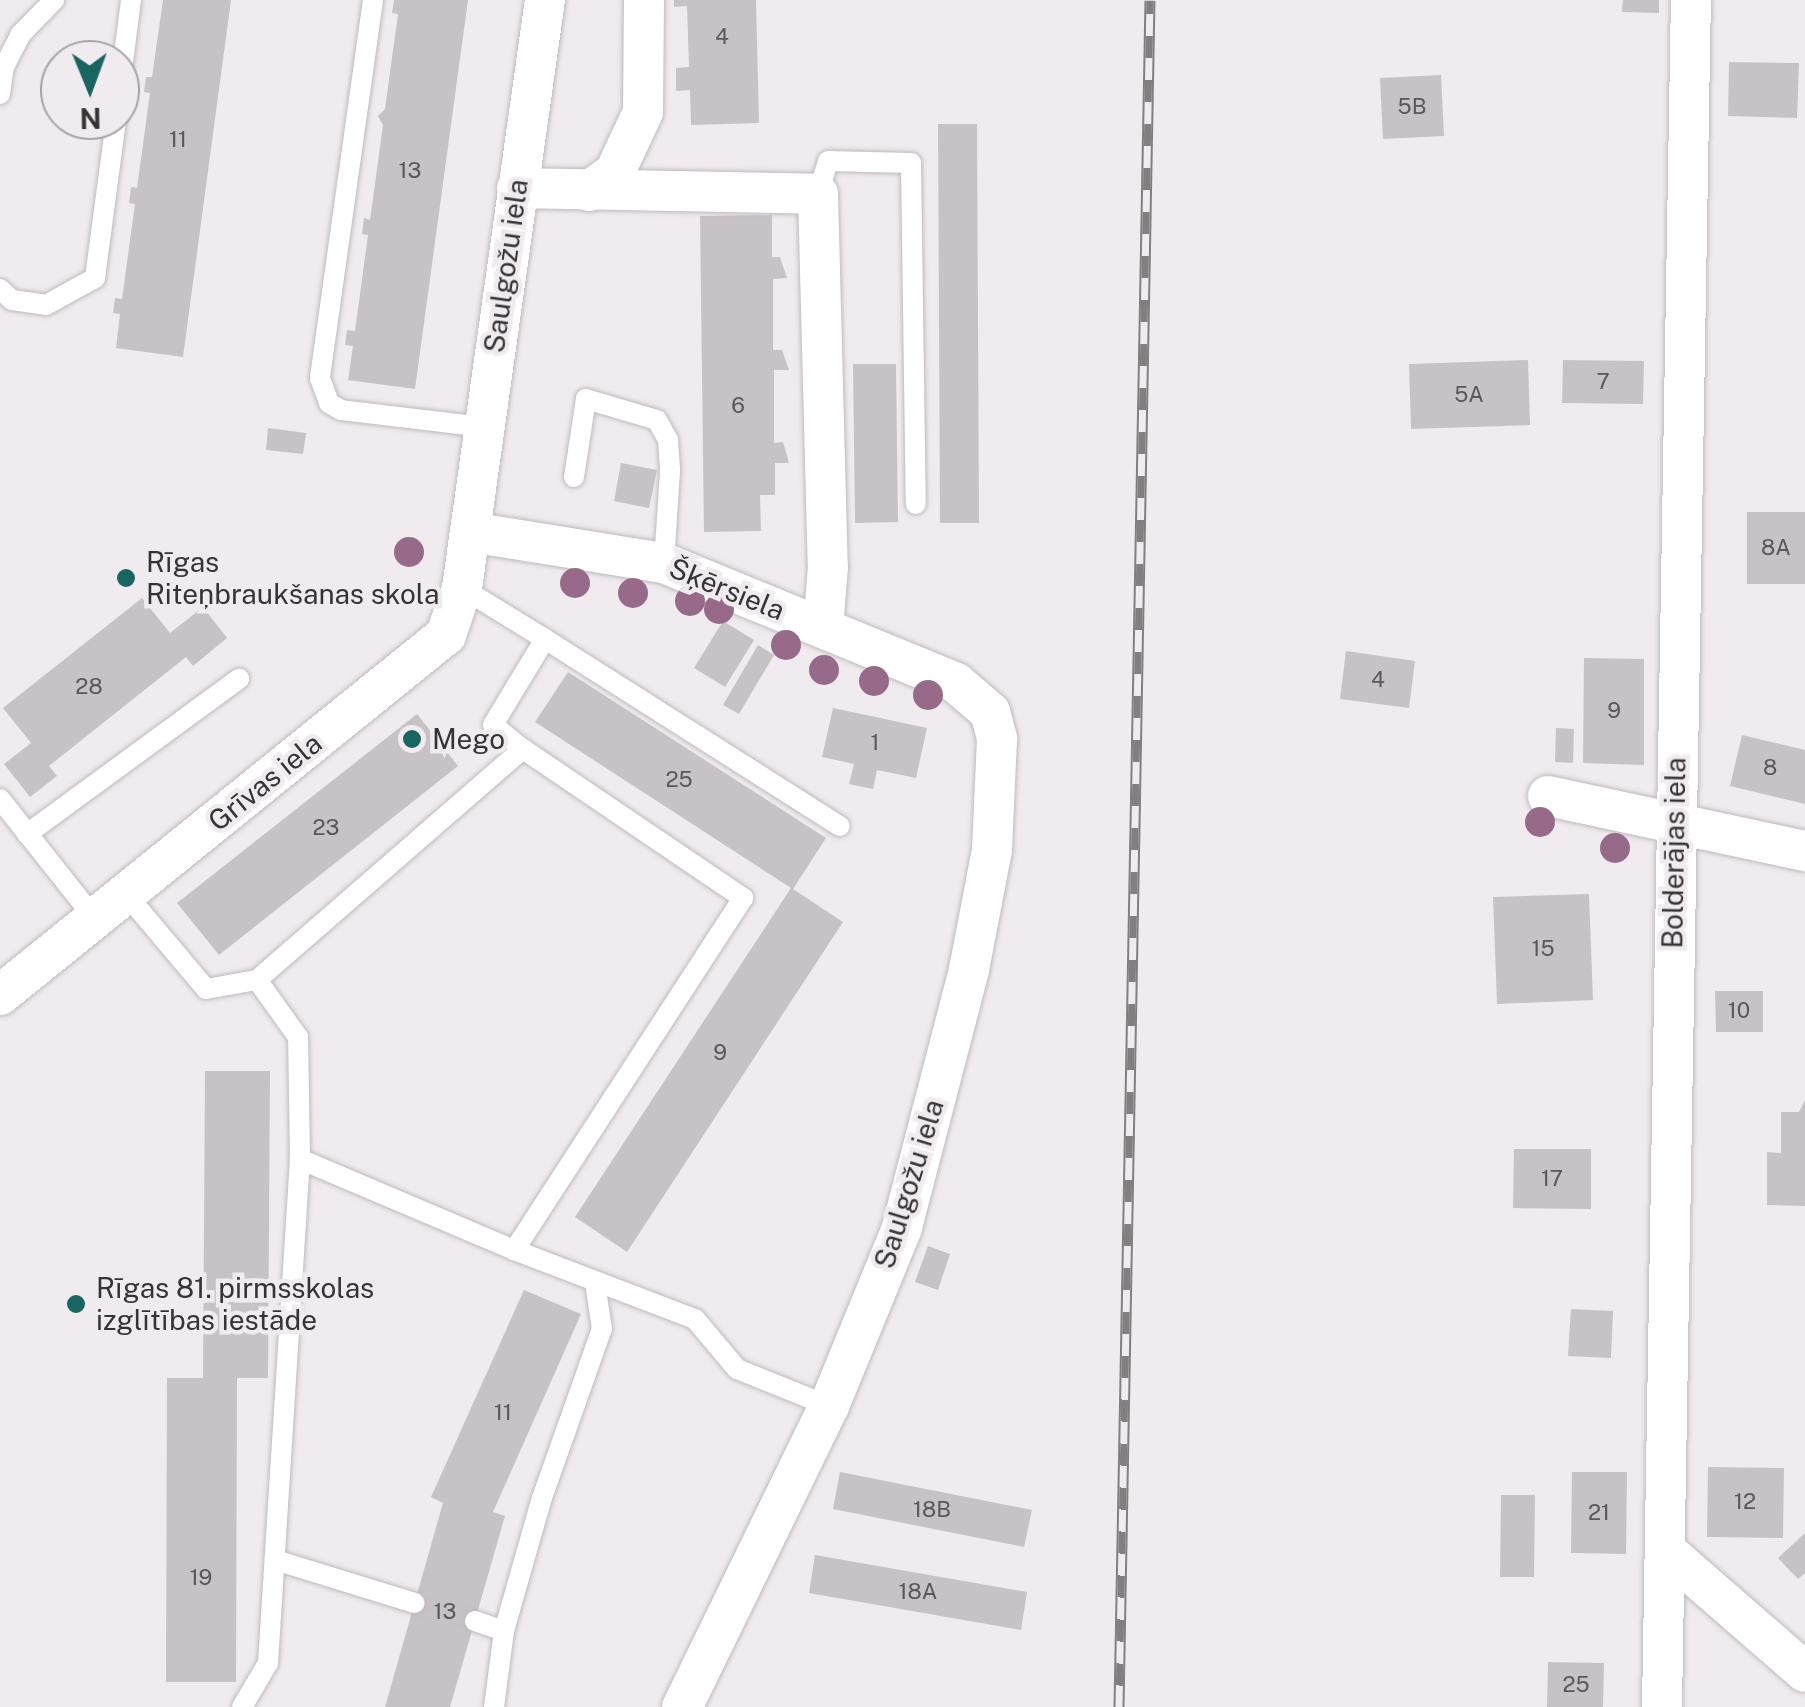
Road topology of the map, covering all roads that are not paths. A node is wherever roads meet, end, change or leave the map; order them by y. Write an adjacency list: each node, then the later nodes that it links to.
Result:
1 (54, 0): 8 (lane)
2 (131, 0): 7 (lane)
3 (372, 0): 14 (lane)
4 (545, 0): 10 (street, Saulgožu iela)
5 (644, 0): 11 (street)
6 (1691, 0): 27 (street, Bolderājas iela)
7 (126, 40)
8 (0, 94)
9 (113, 140): 13 (lane)
10 (517, 188): 11 (street); 14 (street, Saulgožu iela)
11 (589, 191): 12 (street)
12 (818, 194): 16 (lane); 20 (street)
13 (0, 288)
14 (483, 427): 17 (street, Saulgožu iela)
15 (574, 477): 18 (lane)
16 (916, 504)
17 (470, 532): 18 (street, Šķērsiela); 19 (street, Grīvas iela)
18 (664, 563): 20 (street, Šķērsiela)
19 (462, 588): 21 (lane); 31 (street, Grīvas iela)
20 (823, 628): 23 (street, Šķērsiela)
21 (546, 639): 24 (lane); 28 (lane)
22 (239, 679): 29 (lane)
23 (972, 692): 38 (street, Saulgožu iela)
24 (523, 749): 33 (lane); 36 (lane)
25 (1548, 796): 27 (street)
26 (0, 799): 29 (lane)
27 (1674, 823): 30 (street); 39 (street, Bolderājas iela)
28 (840, 826)
29 (28, 834): 32 (lane)
30 (1805, 851)
31 (126, 894): 32 (street, Grīvas iela); 33 (lane)
32 (95, 919): 34 (street, Grīvas iela)
33 (257, 980): 35 (lane)
34 (0, 995)
35 (300, 1159): 36 (lane); 40 (lane)
36 (514, 1250): 37 (lane)
37 (595, 1284): 38 (lane); 43 (lane)
38 (830, 1406): 47 (street, Saulgožu iela)
39 (1666, 1551): 44 (street); 48 (street, Bolderājas iela)
40 (275, 1560): 41 (lane); 45 (lane)
41 (415, 1603)
42 (475, 1622): 43 (lane)
43 (504, 1630): 46 (lane)
44 (1805, 1672)
45 (242, 1707)
46 (494, 1707)
47 (682, 1707)
48 (1662, 1707)

